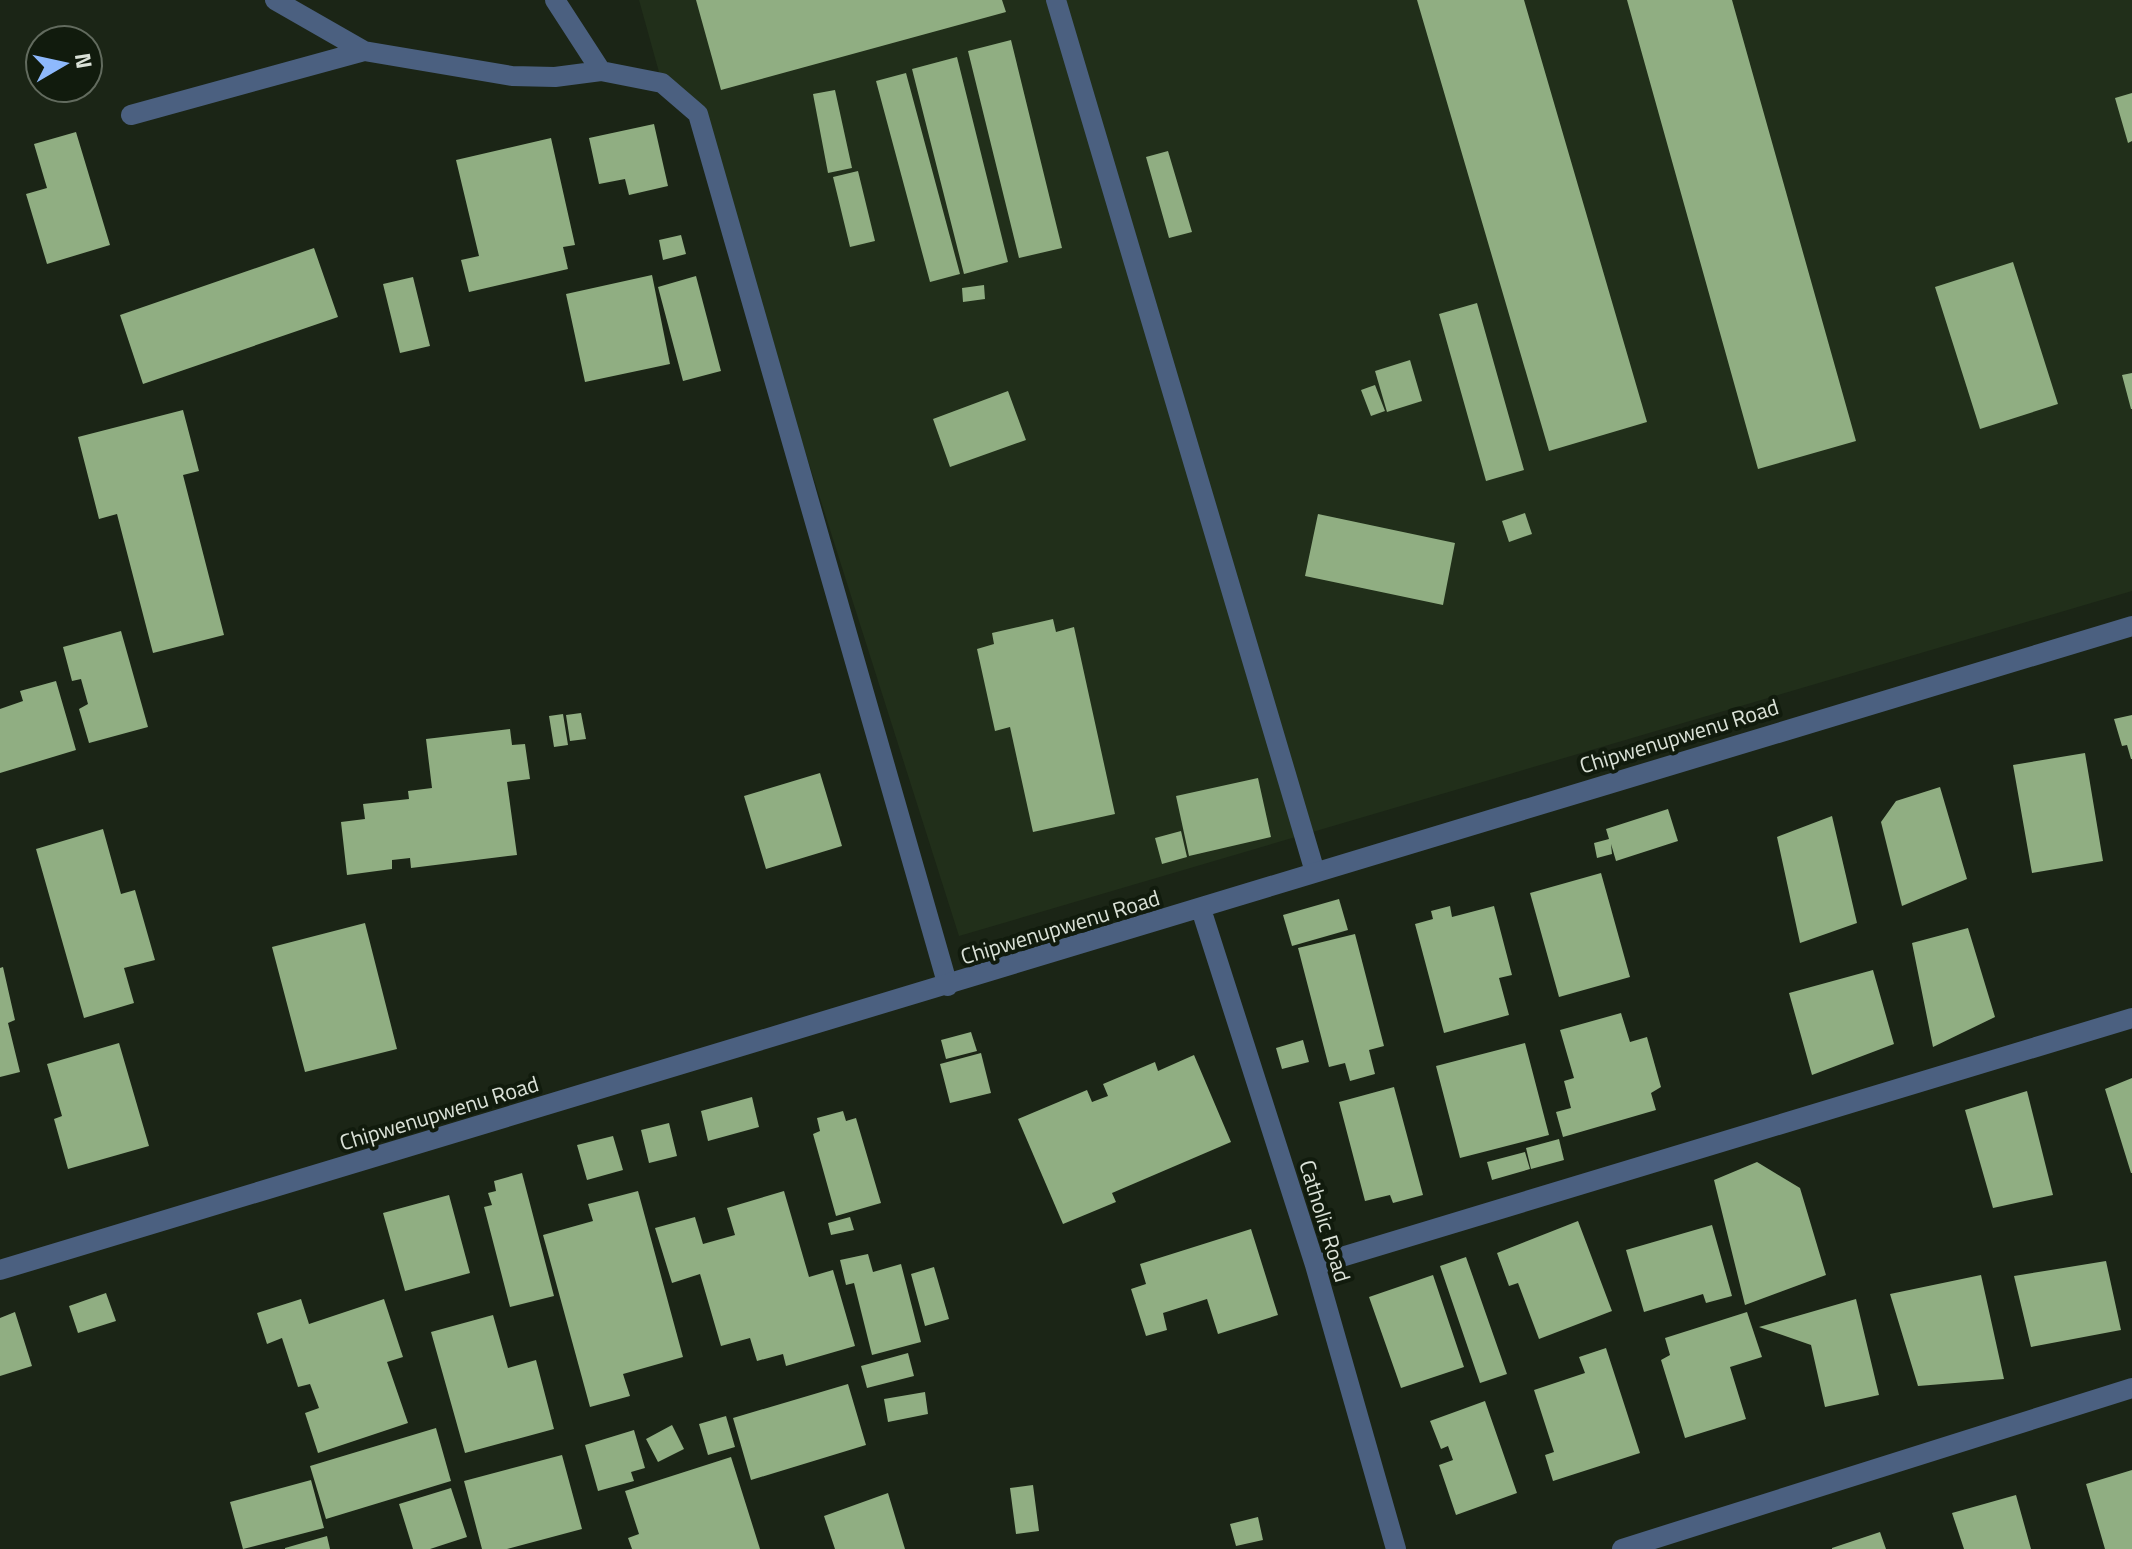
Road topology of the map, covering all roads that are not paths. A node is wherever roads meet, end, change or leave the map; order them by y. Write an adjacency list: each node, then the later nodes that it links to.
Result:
1 (275, 0): 4 (street)
2 (555, 0): 5 (street)
3 (1056, 0): 8 (street)
4 (364, 51): 5 (street); 6 (street)
5 (601, 71): 10 (street)
6 (131, 115)
7 (2132, 626): 8 (street, Chipwenupwenu Road)
8 (1315, 872): 9 (street, Chipwenupwenu Road)
9 (1201, 909): 10 (street, Chipwenupwenu Road); 12 (street, Catholic Road)
10 (948, 986): 13 (street, Chipwenupwenu Road)
11 (2132, 1018): 12 (street)
12 (1315, 1265): 15 (street, Catholic Road)
13 (0, 1270)
14 (2132, 1388): 16 (street)
15 (1396, 1549)
16 (1622, 1549)

